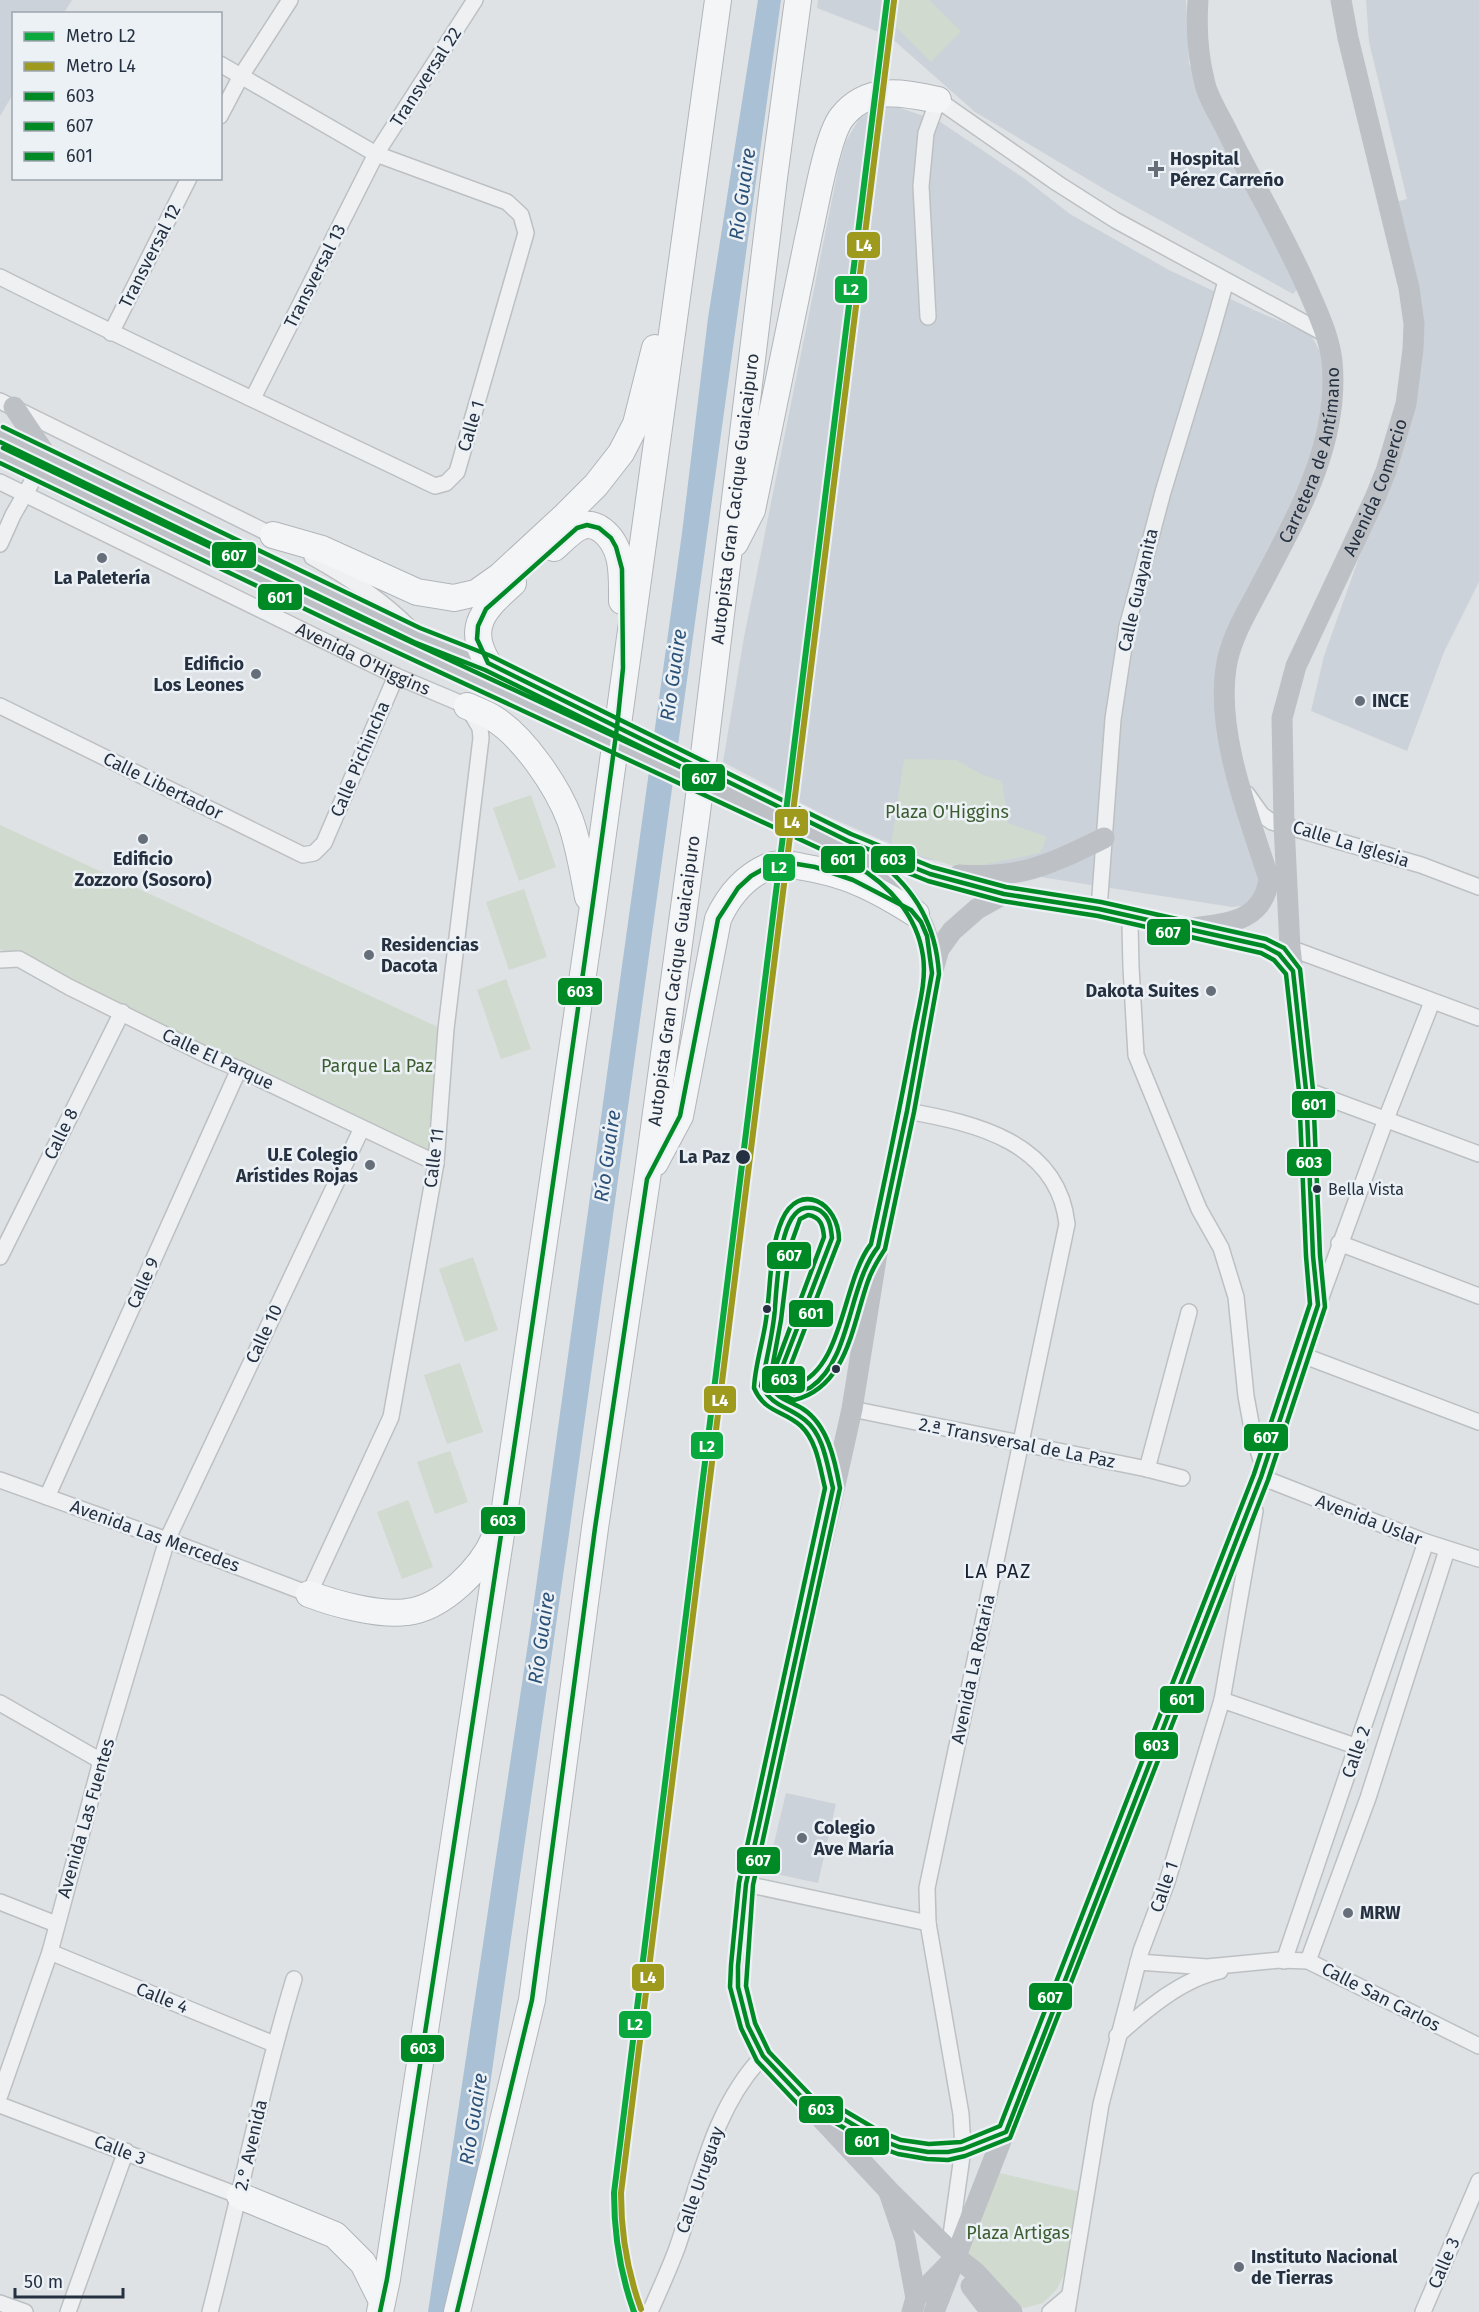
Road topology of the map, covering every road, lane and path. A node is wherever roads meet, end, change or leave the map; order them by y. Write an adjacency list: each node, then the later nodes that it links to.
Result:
1 (290, 0): 8 (street)
2 (476, 0): 11 (street, Transversal 22)
3 (718, 0): 15 (highway)
4 (798, 0): 28 (highway, Autopista Gran Cacique Guaicaipuro)
5 (1198, 0): 18 (main road, Carretera de Antímano)
6 (1341, 0): 37 (main road, Avenida Comercio)
7 (222, 65): 8 (street, Calle 1)
8 (241, 76): 10 (street); 11 (street, Calle 1)
9 (938, 100): 14 (street); 16 (street); 28 (highway)
10 (222, 112)
11 (376, 154): 19 (street, Transversal 13); 19 (street, Calle 1)
12 (188, 180): 17 (street, Transversal 12)
13 (0, 277): 17 (street, Calle 1)
14 (1226, 280): 18 (street); 38 (street, Calle Guayanita)
15 (680, 290): 26 (highway); 31 (highway)
16 (928, 318)
17 (111, 333): 19 (street, Calle 1)
18 (1327, 335): 36 (main road, Carretera de Antímano)
19 (253, 398)
20 (7, 404): 23 (main road); 26 (street, Avenida O'Higgins)
21 (0, 434): 23 (main road, Avenida O'Higgins)
22 (0, 455): 23 (main road, Avenida O'Higgins)
23 (42, 464): 24 (street); 25 (street); 29 (main road, Avenida O'Higgins); 33 (main road, Avenida O'Higgins)
24 (2, 485): 25 (street, Avenida O'Higgins)
25 (24, 494): 27 (street); 32 (street, Avenida O'Higgins)
26 (273, 535): 29 (street, Avenida O'Higgins)
27 (0, 544)
28 (728, 556): 63 (highway, Autopista Gran Cacique Guaicaipuro)
29 (417, 635): 30 (main road, Avenida O'Higgins)
30 (488, 663): 31 (highway); 33 (main road, Avenida O'Higgins)
31 (625, 664): 45 (highway)
32 (396, 676): 35 (street, Avenida O'Higgins); 39 (street, Calle Pichincha)
33 (541, 700): 40 (main road, Avenida O'Higgins, bridge)
34 (0, 706): 39 (street, Calle Libertador)
35 (467, 706): 45 (highway); 62 (street, Calle 11)
36 (1238, 782): 37 (street, Calle La Iglesia); 48 (main road, Avenida O'Higgins)
37 (1284, 824): 42 (street, Calle La Iglesia); 49 (main road, Avenida Comercio)
38 (1104, 838): 41 (main road); 44 (street, Calle Guayanita)
39 (324, 843)
40 (845, 846): 41 (main road, Avenida O'Higgins); 46 (main road)
41 (930, 874): 43 (main road, Avenida O'Higgins)
42 (1479, 887)
43 (1004, 894): 44 (main road, Avenida O'Higgins); 52 (main road)
44 (1099, 909): 47 (main road, Avenida O'Higgins)
45 (592, 913): 78 (highway)
46 (916, 914): 52 (main road); 63 (highway)
47 (1134, 916): 48 (main road, Avenida O'Higgins); 74 (street)
48 (1192, 928): 51 (main road, Avenida O'Higgins)
49 (1290, 948): 51 (main road, Avenida Comercio); 53 (street)
50 (0, 960): 54 (street, Calle El Parque)
51 (1293, 971): 57 (main road, Avenida Comercio)
52 (932, 973): 58 (main road)
53 (1432, 1002): 55 (street); 59 (street)
54 (122, 1012): 56 (street, Calle El Parque); 65 (street, Calle 8)
55 (1479, 1018)
56 (239, 1069): 60 (street, Calle El Parque); 77 (street, Calle 9)
57 (1305, 1090): 59 (street); 67 (main road, Avenida Comercio)
58 (907, 1111): 70 (main road); 72 (street, Avenida La Rotaria)
59 (1386, 1119): 61 (street); 64 (street)
60 (362, 1128): 62 (street, Calle El Parque); 79 (street, Calle 10)
61 (1479, 1154)
62 (435, 1162): 83 (street, Calle 11)
63 (647, 1179): 118 (highway, Autopista Gran Cacique Guaicaipuro)
64 (1339, 1243): 66 (street); 67 (street)
65 (0, 1257)
66 (1479, 1296)
67 (1318, 1305): 69 (main road)
68 (1189, 1312): 73 (street)
69 (1302, 1355): 71 (street); 74 (main road)
70 (852, 1409): 72 (street, 2.ª Transversal de La Paz); 88 (main road)
71 (1479, 1422)
72 (1021, 1444): 73 (street, 2.ª Transversal de La Paz); 90 (street, Avenida La Rotaria)
73 (1147, 1469): 75 (street, 2.ª Transversal de La Paz)
74 (1262, 1472): 80 (street, Avenida Uslar); 84 (street, Calle 1); 104 (main road)
75 (1182, 1478)
76 (0, 1480): 77 (street, Avenida Las Mercedes)
77 (47, 1497): 79 (street, Avenida Las Mercedes)
78 (503, 1521): 83 (highway); 114 (highway)
79 (167, 1540): 83 (street, Avenida Las Mercedes); 87 (street, Avenida Las Fuentes)
80 (1426, 1542): 81 (street, Avenida Uslar); 86 (street, Calle 2)
81 (1447, 1550): 82 (street, Avenida Uslar); 94 (street, Calle 2)
82 (1479, 1559)
83 (309, 1594)
84 (1222, 1700): 86 (street); 95 (street, Calle 1)
85 (0, 1703): 87 (street)
86 (1358, 1747): 93 (street, Calle 2)
87 (101, 1761): 91 (street, Avenida Las Fuentes)
88 (746, 1884): 90 (street); 100 (main road)
89 (0, 1902): 91 (street)
90 (928, 1923): 105 (street, Avenida La Rotaria)
91 (56, 1924): 92 (street, Avenida Las Fuentes)
92 (50, 1952): 98 (street, Calle 4); 101 (street, Avenida Las Fuentes)
93 (1282, 1960): 94 (street, Calle San Carlos); 95 (street, Calle San Carlos); 97 (street, Calle San Carlos)
94 (1308, 1961): 99 (street, Calle San Carlos)
95 (1138, 1962): 97 (street, Calle 1)
96 (294, 1979): 98 (street, 2.° Avenida)
97 (1117, 2036): 111 (street, Calle 1)
98 (274, 2044): 109 (street, 2.° Avenida)
99 (1479, 2046)
100 (763, 2056): 103 (main road); 119 (street, Calle Uruguay)
101 (0, 2095)
102 (0, 2105): 106 (street, Calle 3)
103 (811, 2107): 105 (main road); 108 (main road)
104 (1006, 2132): 105 (main road); 110 (main road)
105 (963, 2150): 110 (street, Avenida La Rotaria)
106 (126, 2151): 109 (street, Calle 3); 116 (street)
107 (1479, 2181): 125 (street, Calle 3)
108 (889, 2191): 110 (main road); 113 (main road)
109 (240, 2196): 114 (highway); 117 (street, 2.° Avenida)
110 (956, 2257): 113 (main road); 120 (main road); 121 (main road); 122 (main road)
111 (1069, 2296): 123 (street); 124 (street, Calle 1)
112 (0, 2303): 115 (street)
113 (914, 2305)
114 (381, 2306)
115 (25, 2312)
116 (68, 2312)
117 (210, 2312)
118 (457, 2312)
119 (650, 2312)
120 (934, 2312)
121 (991, 2312)
122 (1012, 2312)
123 (1050, 2312)
124 (1067, 2312)
125 (1423, 2312)

